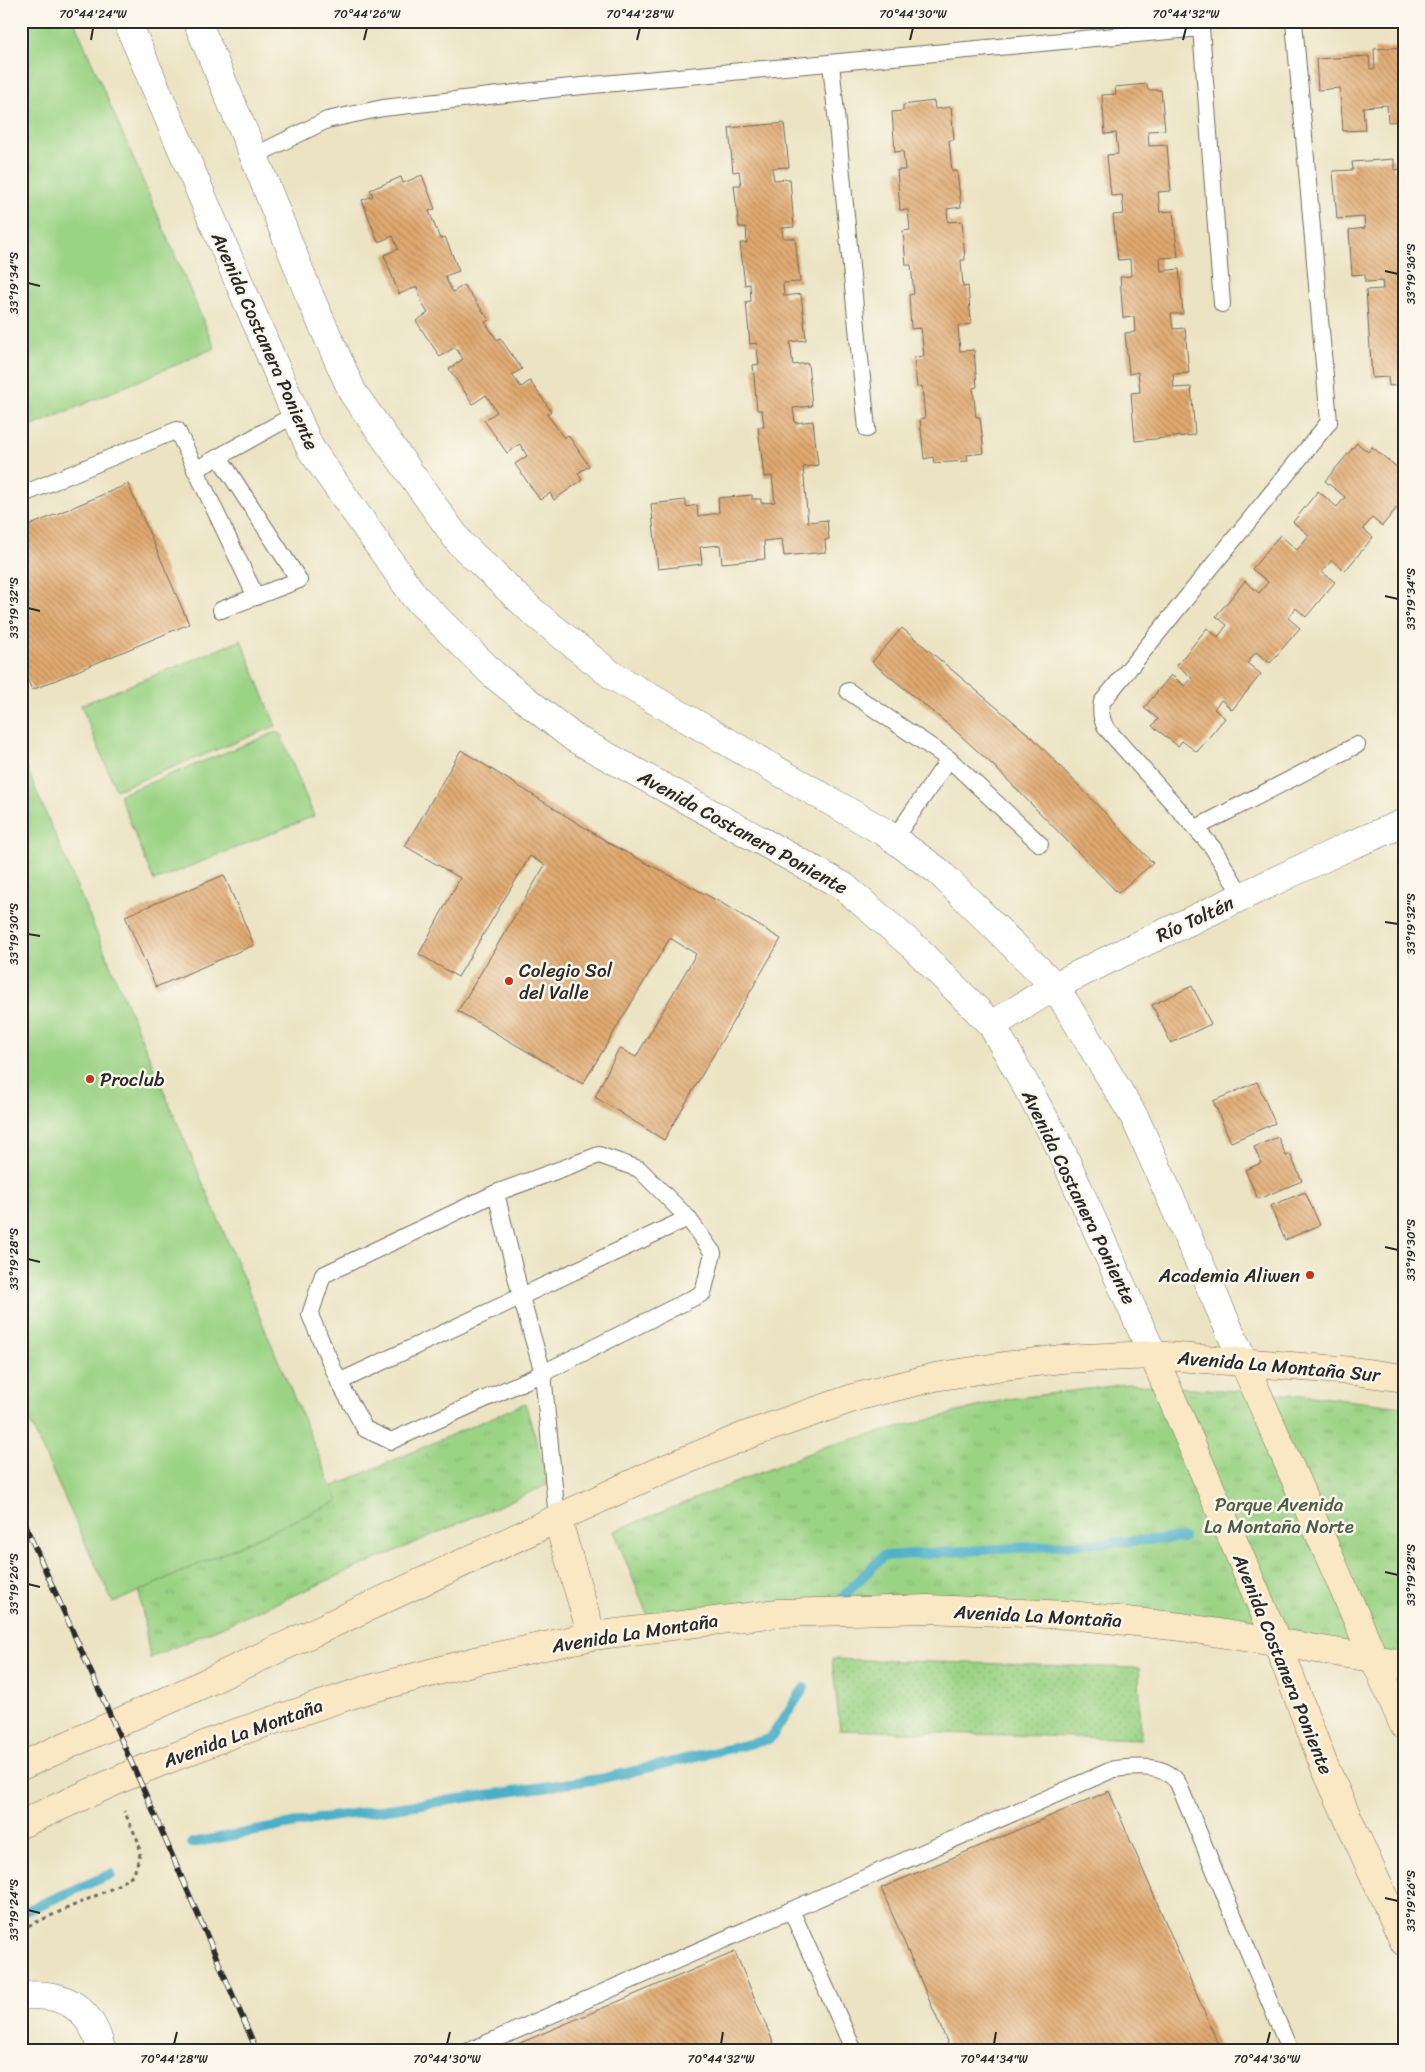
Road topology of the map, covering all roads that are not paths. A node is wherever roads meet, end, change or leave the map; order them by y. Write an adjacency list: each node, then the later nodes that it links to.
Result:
1 (127, 21): 7 (street, Avenida Costanera Poniente)
2 (197, 21): 5 (street)
3 (1297, 21): 18 (lane)
4 (831, 62): 5 (lane); 6 (lane); 8 (lane)
5 (254, 156): 19 (street)
6 (1222, 304)
7 (296, 414): 9 (lane); 23 (street, Avenida Costanera Poniente)
8 (867, 429)
9 (218, 457): 10 (lane); 12 (lane)
10 (195, 470): 11 (lane); 12 (lane)
11 (21, 495)
12 (256, 597): 13 (lane)
13 (221, 610)
14 (848, 691): 16 (lane)
15 (1357, 745): 18 (lane)
16 (949, 758): 19 (lane); 20 (lane)
17 (1404, 823): 21 (street, Río Toltén)
18 (1196, 828): 21 (lane)
19 (894, 839): 22 (street)
20 (1040, 844)
21 (1242, 896): 22 (street, Río Toltén)
22 (1055, 986): 23 (street, Río Toltén); 28 (street)
23 (992, 1025): 27 (street, Avenida Costanera Poniente)
24 (496, 1193): 25 (lane); 26 (lane); 31 (lane)
25 (688, 1218): 26 (lane); 29 (lane)
26 (521, 1296): 29 (lane); 31 (lane)
27 (1153, 1355): 28 (main road, Avenida La Montaña Sur); 32 (main road); 34 (main road, Avenida Costanera Poniente)
28 (1244, 1362): 30 (main road, Avenida La Montaña Sur); 35 (main road)
29 (543, 1373): 31 (lane); 32 (lane)
30 (1404, 1378)
31 (340, 1382)
32 (557, 1518): 33 (main road); 38 (main road)
33 (592, 1636): 34 (main road, Avenida La Montaña); 39 (main road, Avenida La Montaña)
34 (1276, 1642): 35 (main road, Avenida La Montaña); 41 (main road, Avenida Costanera Poniente)
35 (1372, 1658): 36 (main road, Avenida La Montaña); 37 (main road)
36 (1404, 1665)
37 (1404, 1726)
38 (21, 1766)
39 (21, 1824)
40 (791, 1910): 44 (lane); 45 (lane); 46 (lane)
41 (1404, 1942)
42 (21, 1996): 43 (street)
43 (102, 2051)
44 (469, 2051)
45 (854, 2051)
46 (1290, 2051)

